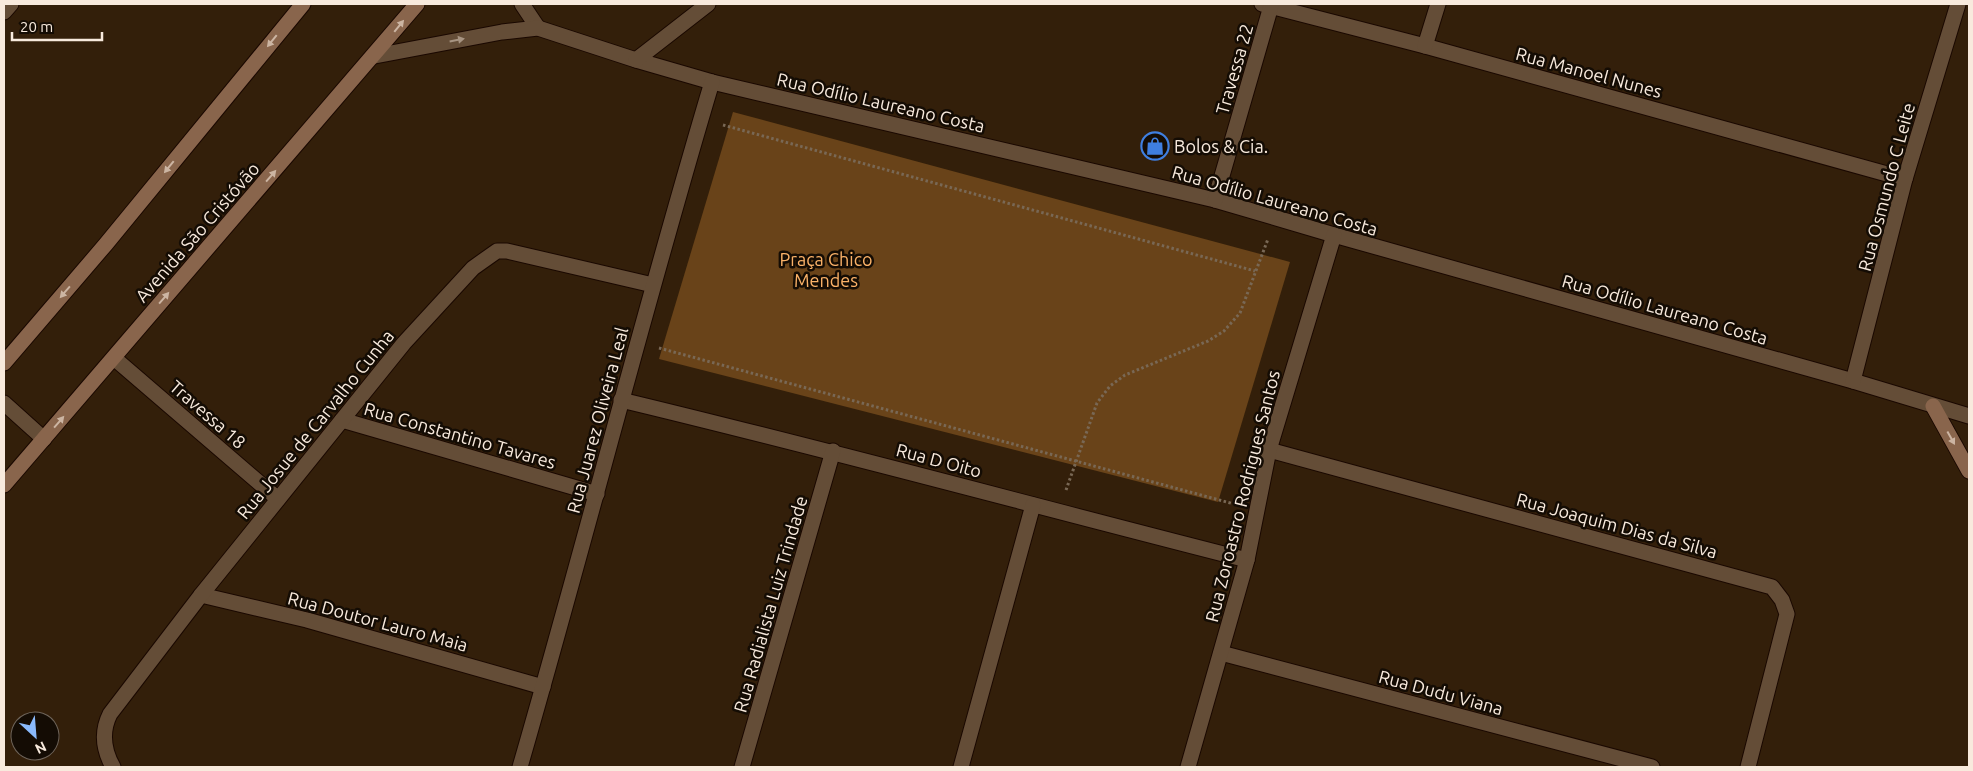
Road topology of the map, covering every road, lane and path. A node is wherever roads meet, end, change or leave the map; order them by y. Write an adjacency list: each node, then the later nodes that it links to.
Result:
1 (11, 4): 9 (street)
2 (303, 4): 24 (street, one-way to 24)
3 (417, 4): 12 (street, Avenida São Cristóvão, one-way to 3)
4 (522, 4): 10 (street)
5 (708, 4): 13 (street)
6 (1438, 4): 11 (street)
7 (1958, 4): 16 (street, Rua Osmundo C Leite)
8 (1267, 5): 11 (street, Rua Manoel Nunes); 17 (street, Travessa 22)
9 (4, 12)
10 (538, 28): 12 (street, one-way to 10); 13 (street, Rua Odílio Laureano Costa)
11 (1426, 46): 16 (street, Rua Manoel Nunes)
12 (375, 56): 23 (street, Avenida São Cristóvão, one-way to 12)
13 (636, 60): 14 (street, Rua Odílio Laureano Costa)
14 (712, 82): 15 (street, Rua Juarez Oliveira Leal); 17 (street, Rua Odílio Laureano Costa)
15 (701, 119): 20 (path); 21 (street, Rua Juarez Oliveira Leal)
16 (1906, 179): 25 (street, Rua Osmundo C Leite)
17 (1215, 200): 18 (street, Rua Odílio Laureano Costa)
18 (1276, 218): 19 (street, Rua Odílio Laureano Costa); 20 (path)
19 (1334, 236): 25 (street, Rua Odílio Laureano Costa); 32 (street, Rua Zoroastro Rodrigues Santos)
20 (1256, 271): 34 (path)
21 (653, 284): 22 (street, Rua Juarez Oliveira Leal); 30 (street, Rua Josue de Carvalho Cunha)
22 (637, 342): 26 (street, Rua Juarez Oliveira Leal); 34 (path)
23 (114, 358): 31 (street, Avenida São Cristóvão, one-way to 23); 38 (street, Travessa 18)
24 (4, 363)
25 (1853, 381): 28 (street, Rua Odílio Laureano Costa)
26 (621, 400): 33 (street, Rua D Oito); 37 (street, Rua Juarez Oliveira Leal)
27 (4, 403): 31 (street)
28 (1933, 406): 29 (street, Rua Odílio Laureano Costa); 35 (street, one-way to 35)
29 (1969, 416)
30 (342, 420): 37 (street, Rua Constantino Tavares); 38 (street, Rua Josue de Carvalho Cunha)
31 (44, 439): 36 (street, Avenida São Cristóvão)
32 (1269, 450): 40 (street, Rua Zoroastro Rodrigues Santos); 52 (street, Rua Joaquim Dias da Silva)
33 (833, 451): 39 (street, Rua D Oito); 48 (street, Rua Radialista Luiz Trindade)
34 (1075, 460): 40 (path); 41 (path)
35 (1969, 471)
36 (4, 485)
37 (597, 494): 45 (street, Rua Juarez Oliveira Leal)
38 (278, 499): 43 (street, Rua Josue de Carvalho Cunha)
39 (1033, 506): 41 (street, Rua D Oito); 49 (street)
40 (1256, 510): 42 (street, Rua Zoroastro Rodrigues Santos)
41 (1060, 512): 42 (street, Rua D Oito)
42 (1246, 560): 44 (street, Rua Zoroastro Rodrigues Santos)
43 (201, 595): 45 (street, Rua Doutor Lauro Maia); 46 (street, Rua Josue de Carvalho Cunha)
44 (1221, 653): 50 (street, Rua Zoroastro Rodrigues Santos); 51 (street, Rua Dudu Viana)
45 (543, 687): 47 (street, Rua Juarez Oliveira Leal)
46 (113, 767)
47 (520, 767)
48 (742, 767)
49 (960, 767)
50 (1188, 767)
51 (1652, 767)
52 (1748, 767)

